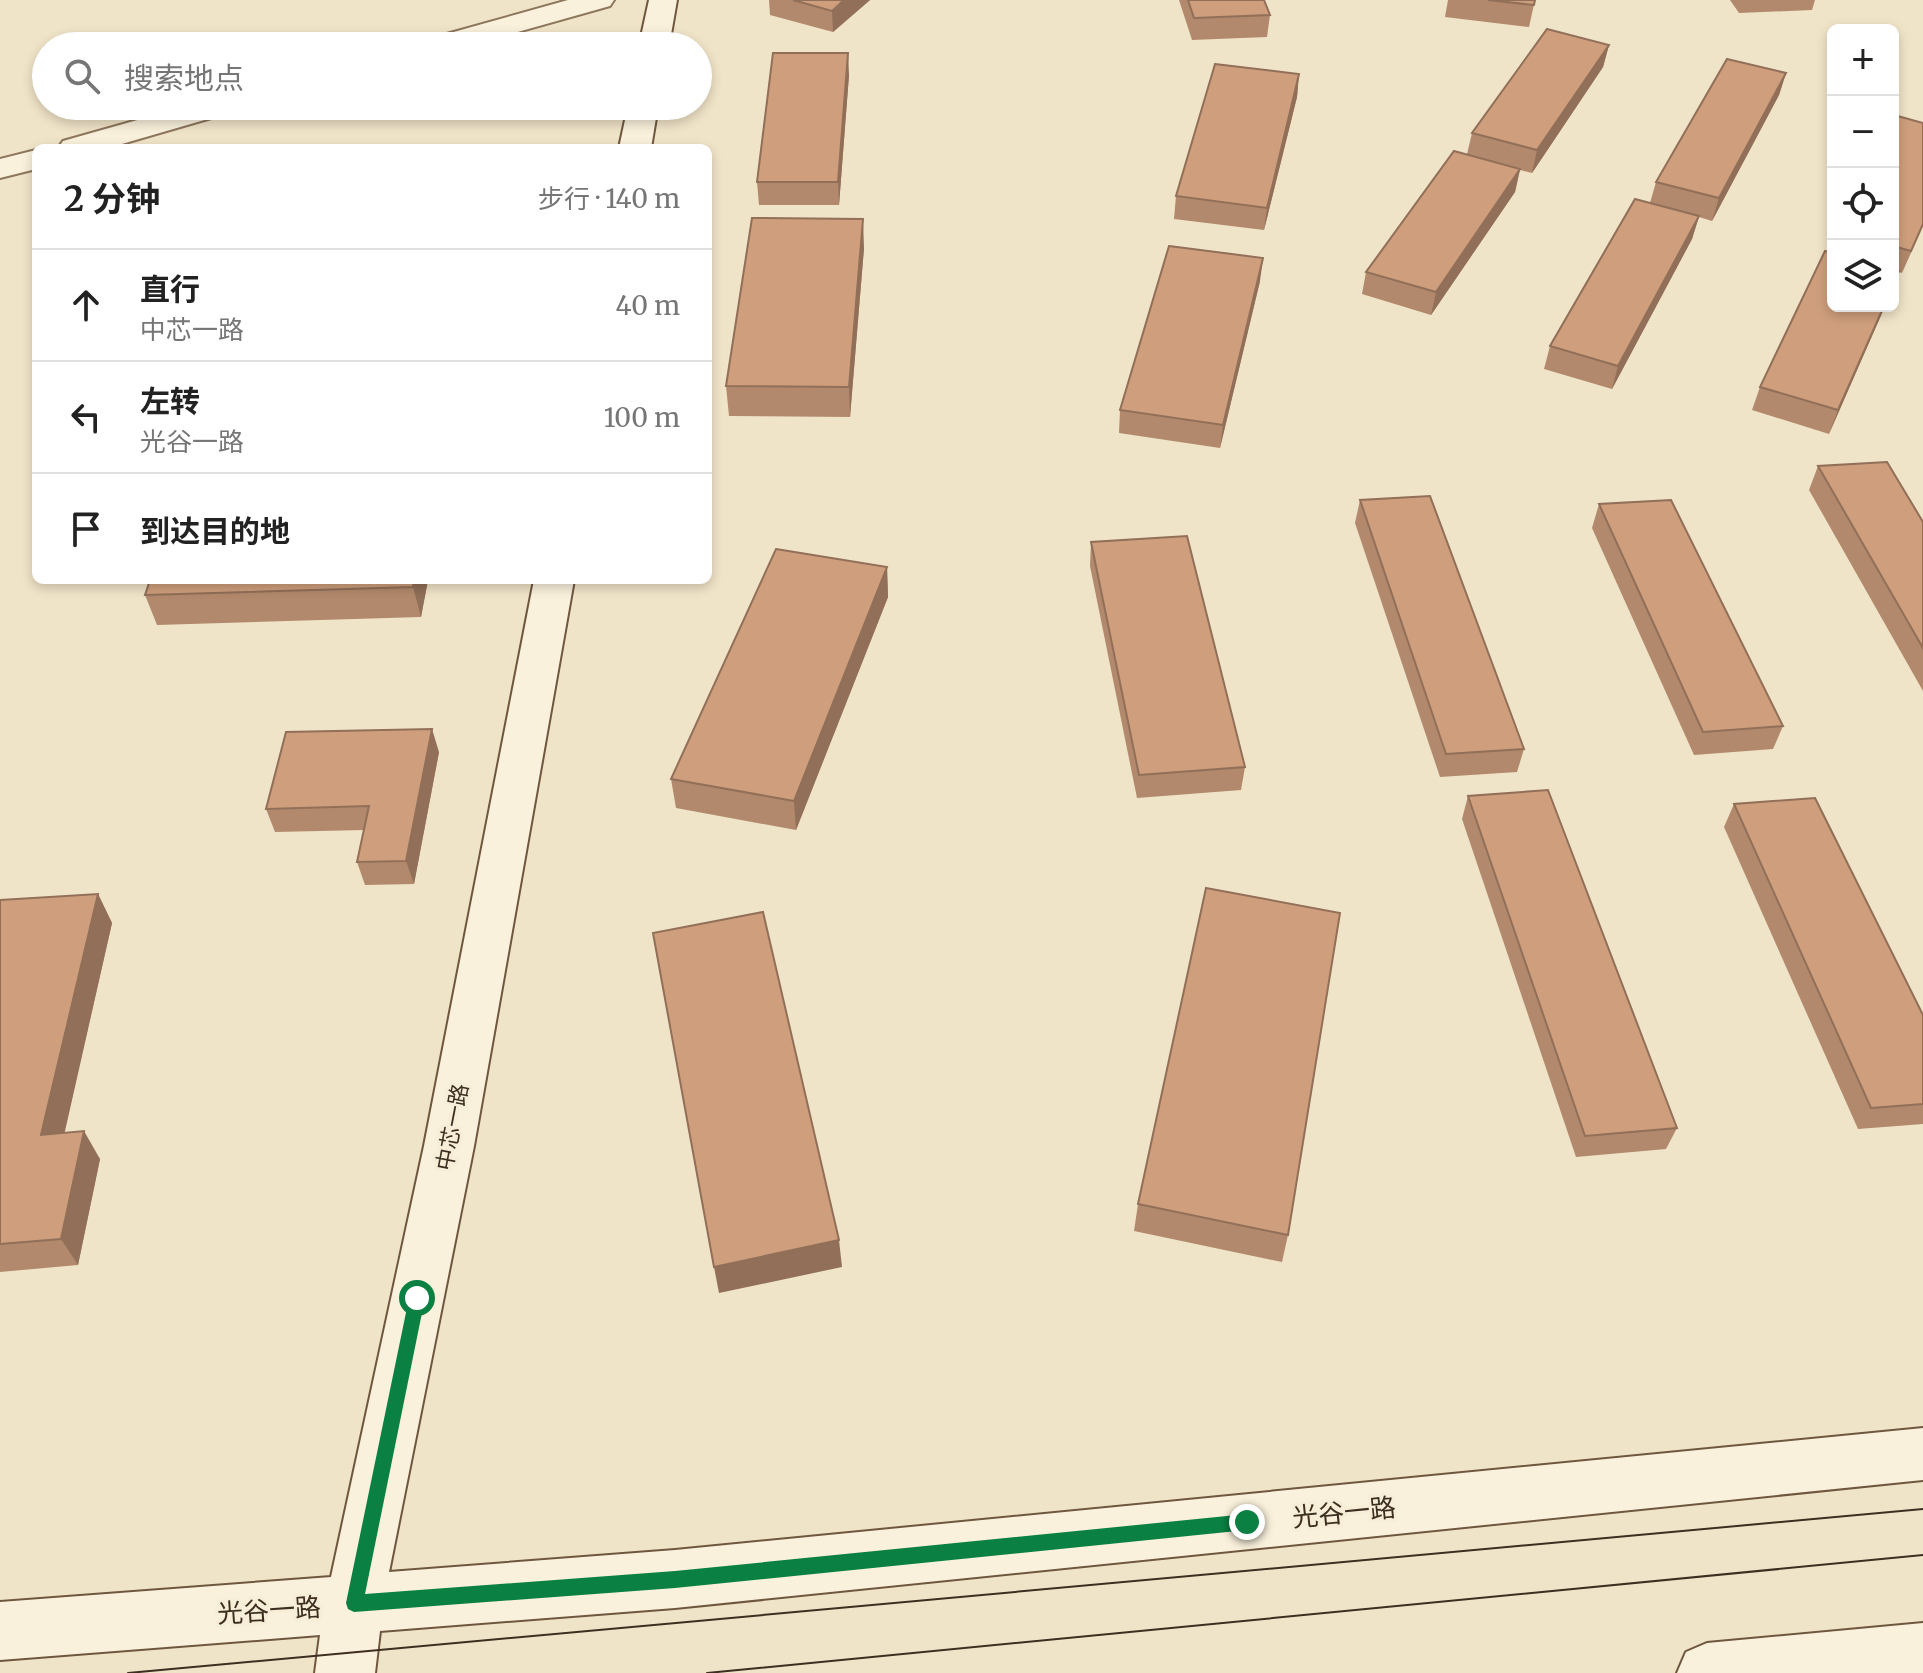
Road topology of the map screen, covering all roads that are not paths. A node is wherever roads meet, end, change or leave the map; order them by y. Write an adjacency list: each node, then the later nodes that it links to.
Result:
1 (600, 0): 3 (street)
2 (663, 0): 4 (street)
3 (485, 32)
4 (657, 32)
5 (172, 120): 7 (street)
6 (640, 120): 8 (street)
7 (88, 144)
8 (636, 144)
9 (32, 160): 10 (street)
10 (0, 169)
11 (553, 584): 13 (street, 中芯一路)
12 (1923, 1454): 13 (street, 光谷一路)
13 (354, 1603): 14 (street, 光谷一路); 16 (street, 中芯一路)
14 (0, 1631)
15 (1923, 1653): 17 (street)
16 (345, 1673)
17 (1707, 1673)

